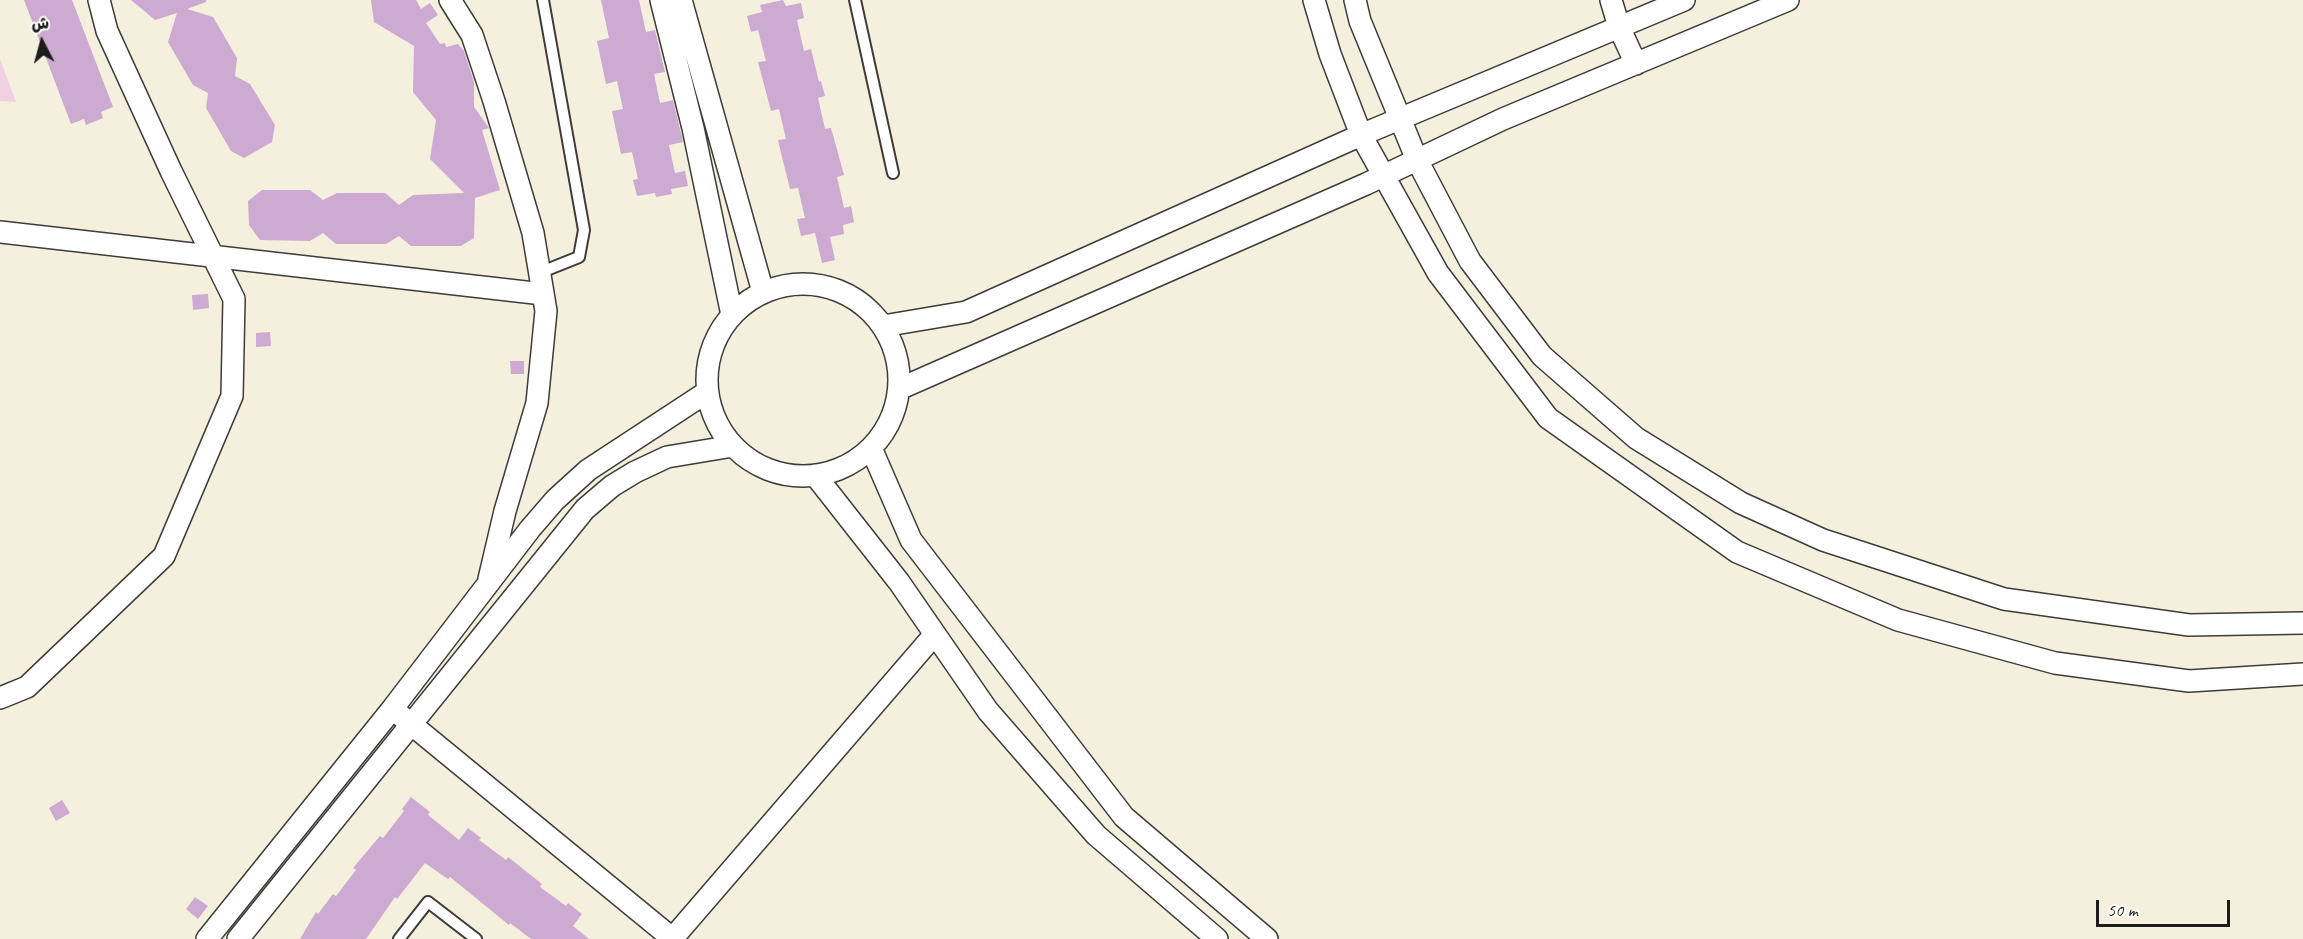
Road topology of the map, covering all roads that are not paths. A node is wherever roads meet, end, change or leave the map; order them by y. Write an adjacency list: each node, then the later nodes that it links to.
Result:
1 (99, 0): 20 (street)
2 (450, 0): 21 (street)
3 (543, 0): 21 (lane)
4 (661, 0): 23 (street)
5 (681, 0): 22 (street)
6 (855, 0): 17 (lane)
7 (1314, 0): 15 (street)
8 (1355, 0): 14 (street)
9 (1611, 0): 12 (street)
10 (1684, 0): 12 (street)
11 (1788, 0): 13 (street)
12 (1619, 27): 13 (street); 14 (street)
13 (1636, 64): 16 (street)
14 (1400, 119): 15 (street); 16 (street)
15 (1361, 135): 18 (street); 24 (street)
16 (1417, 160): 18 (street); 31 (street)
17 (893, 173)
18 (1383, 176): 25 (street); 33 (street)
19 (0, 232): 20 (street)
20 (214, 258): 21 (street); 34 (street)
21 (541, 284): 30 (street)
22 (763, 292): 23 (street); 24 (street)
23 (732, 315): 26 (street)
24 (883, 326): 25 (street)
25 (899, 389): 28 (street)
26 (707, 392): 27 (street); 30 (street)
27 (733, 446): 29 (street); 36 (street)
28 (871, 448): 29 (street); 43 (street)
29 (815, 475): 32 (street)
30 (486, 588): 35 (street)
31 (2303, 623)
32 (935, 634): 41 (street); 42 (street)
33 (2303, 674)
34 (0, 698)
35 (393, 708): 36 (street); 37 (street)
36 (410, 724): 38 (street); 41 (street)
37 (207, 939)
38 (238, 939)
39 (399, 939): 40 (lane)
40 (476, 939)
41 (673, 939)
42 (1217, 939)
43 (1267, 939)

